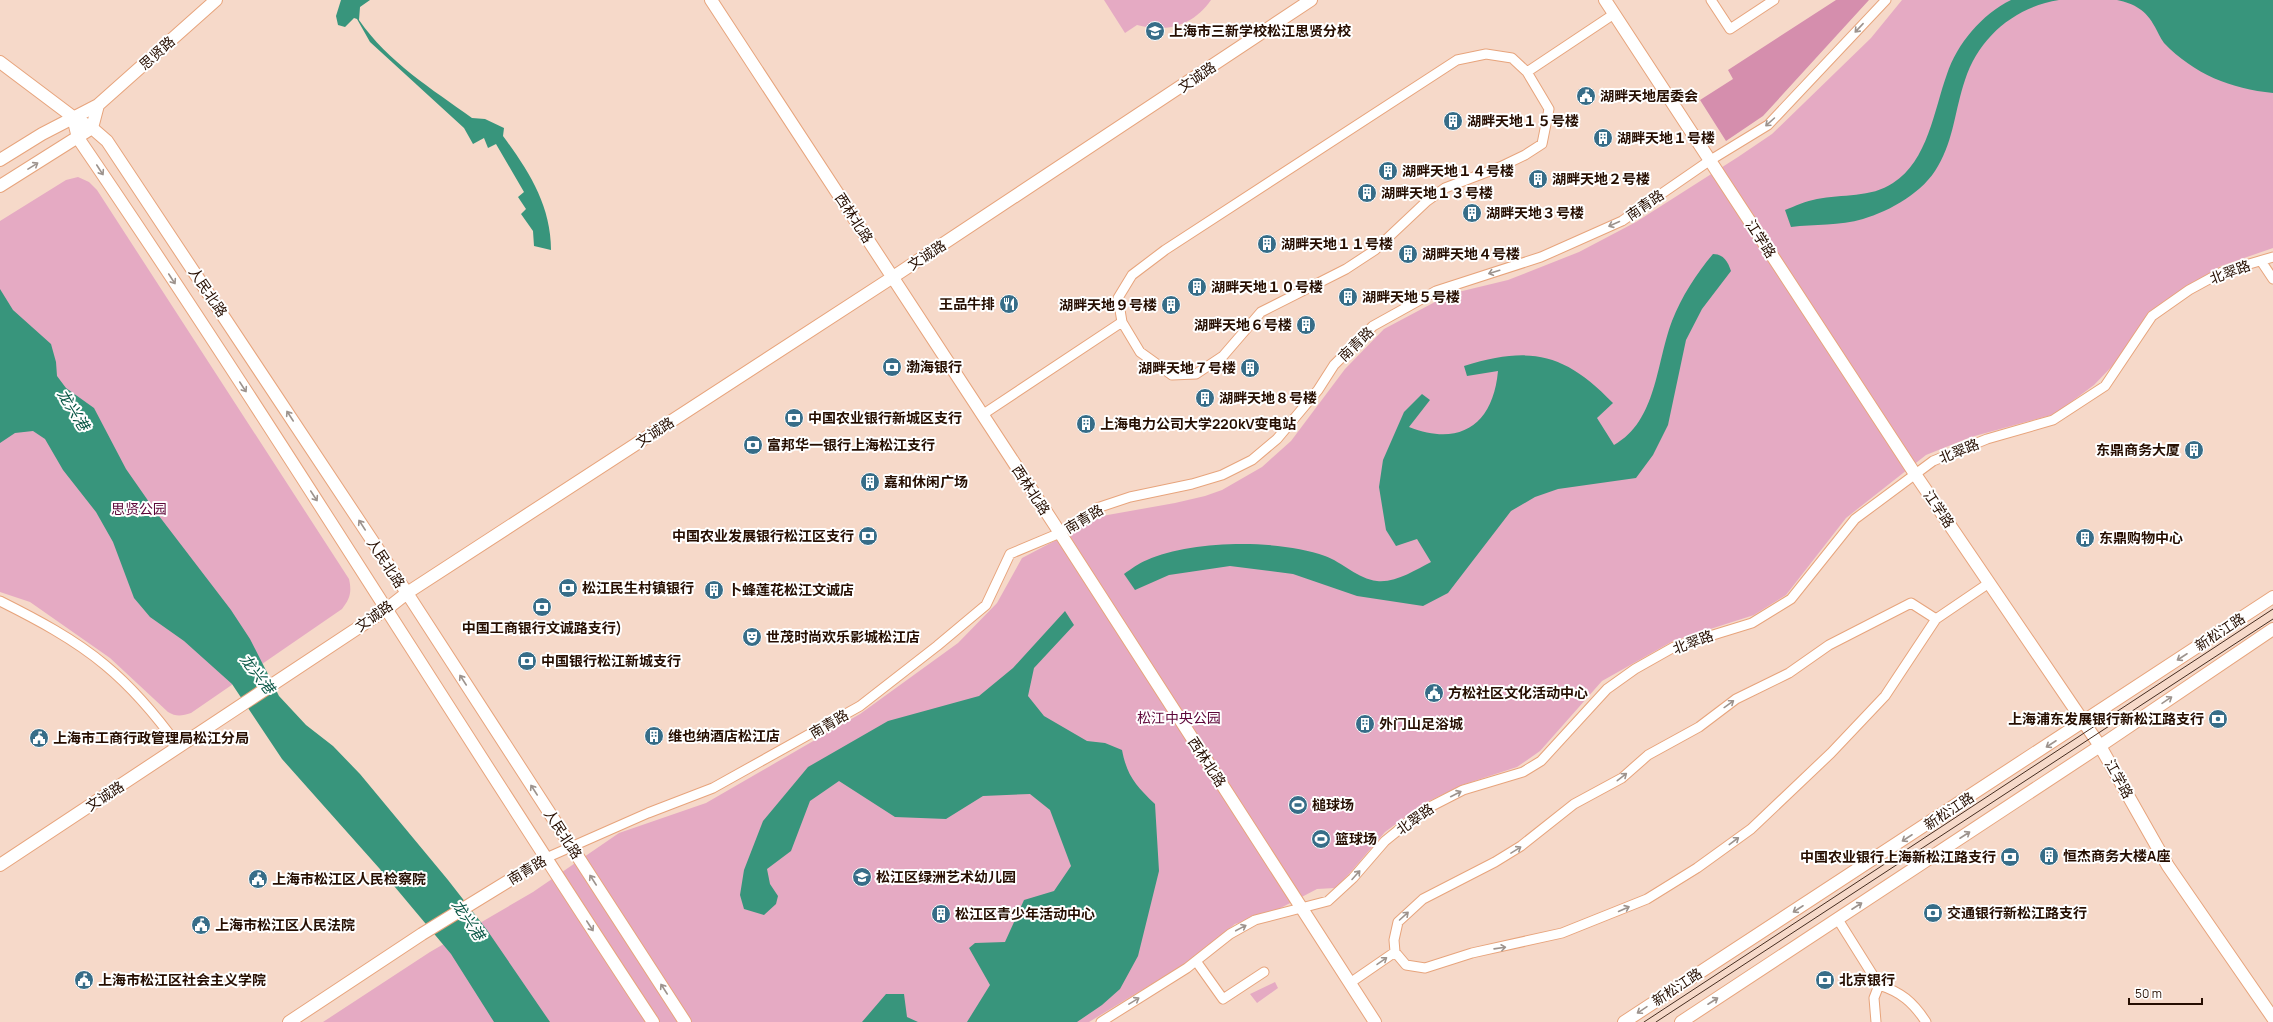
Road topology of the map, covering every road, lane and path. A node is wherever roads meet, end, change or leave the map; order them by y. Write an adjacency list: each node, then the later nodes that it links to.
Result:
1 (216, 0): 11 (main road, 思贤路)
2 (711, 0): 20 (main road, 西林北路)
3 (1311, 0): 20 (main road, 文诚路)
4 (1605, 0): 8 (main road, 江学路)
5 (1711, 0): 6 (street)
6 (1774, 0)
7 (1886, 0): 16 (street, 南青路, one-way to 16)
8 (1614, 14): 10 (street); 16 (main road, 江学路)
9 (0, 62): 12 (main road, 人民北路)
10 (1527, 72): 22 (street); 22 (street)
11 (98, 105): 12 (main road, 思贤路); 13 (main road)
12 (73, 117): 13 (main road, 人民北路); 14 (main road, 人民北路); 15 (main road, 思贤路)
13 (92, 128): 14 (main road); 27 (main road, 人民北路, one-way to 13)
14 (78, 138): 17 (main road, one-way to 14); 30 (main road, 人民北路, one-way to 30)
15 (0, 160)
16 (1709, 161): 24 (main road, 江学路); 25 (street, 南青路, one-way to 25)
17 (0, 186)
18 (2273, 257): 19 (street, 北翠路)
19 (2261, 261): 21 (street); 24 (street, 北翠路)
20 (893, 278): 23 (main road, 西林北路); 27 (main road, 文诚路)
21 (2273, 279)
22 (1122, 322): 23 (street)
23 (982, 415): 25 (main road, 西林北路)
24 (1915, 474): 26 (main road, 江学路); 39 (street, 北翠路, one-way to 24)
25 (1060, 533): 36 (street, 南青路); 39 (main road, 西林北路)
26 (1989, 584): 31 (street); 33 (main road, 江学路)
27 (407, 593): 30 (main road, 文诚路); 36 (main road, 人民北路, one-way to 27)
28 (2273, 597): 33 (main road, 新松江路, one-way to 33)
29 (0, 602): 35 (street)
30 (388, 608): 35 (main road, 文诚路); 37 (main road, 人民北路)
31 (1936, 619): 41 (street, one-way to 31); 41 (street, one-way to 31)
32 (2273, 629): 34 (main road, 新松江路, one-way to 32)
33 (2083, 722): 34 (main road, 江学路); 52 (main road, 新松江路, one-way to 52)
34 (2100, 746): 40 (main road, 新松江路, one-way to 34); 46 (main road, 江学路)
35 (179, 747): 38 (main road, 文诚路)
36 (570, 846): 37 (street, 南青路); 49 (main road, 人民北路, one-way to 36)
37 (546, 858): 47 (main road, 南青路); 48 (main road, 人民北路, one-way to 48)
38 (0, 865)
39 (1301, 908): 42 (street, 北翠路, one-way to 39); 44 (main road, 西林北路)
40 (1837, 918): 45 (street); 53 (main road, 新松江路, one-way to 40)
41 (1395, 952): 44 (street, one-way to 41)
42 (1196, 961): 43 (street); 50 (street, 北翠路, one-way to 42)
43 (1264, 972)
44 (1350, 983): 51 (main road, 西林北路)
45 (1878, 985): 54 (street); 55 (street)
46 (2273, 1018)
47 (289, 1022)
48 (653, 1022)
49 (685, 1022)
50 (1101, 1022)
51 (1375, 1022)
52 (1624, 1022)
53 (1681, 1022)
54 (1876, 1022)
55 (1926, 1022)

